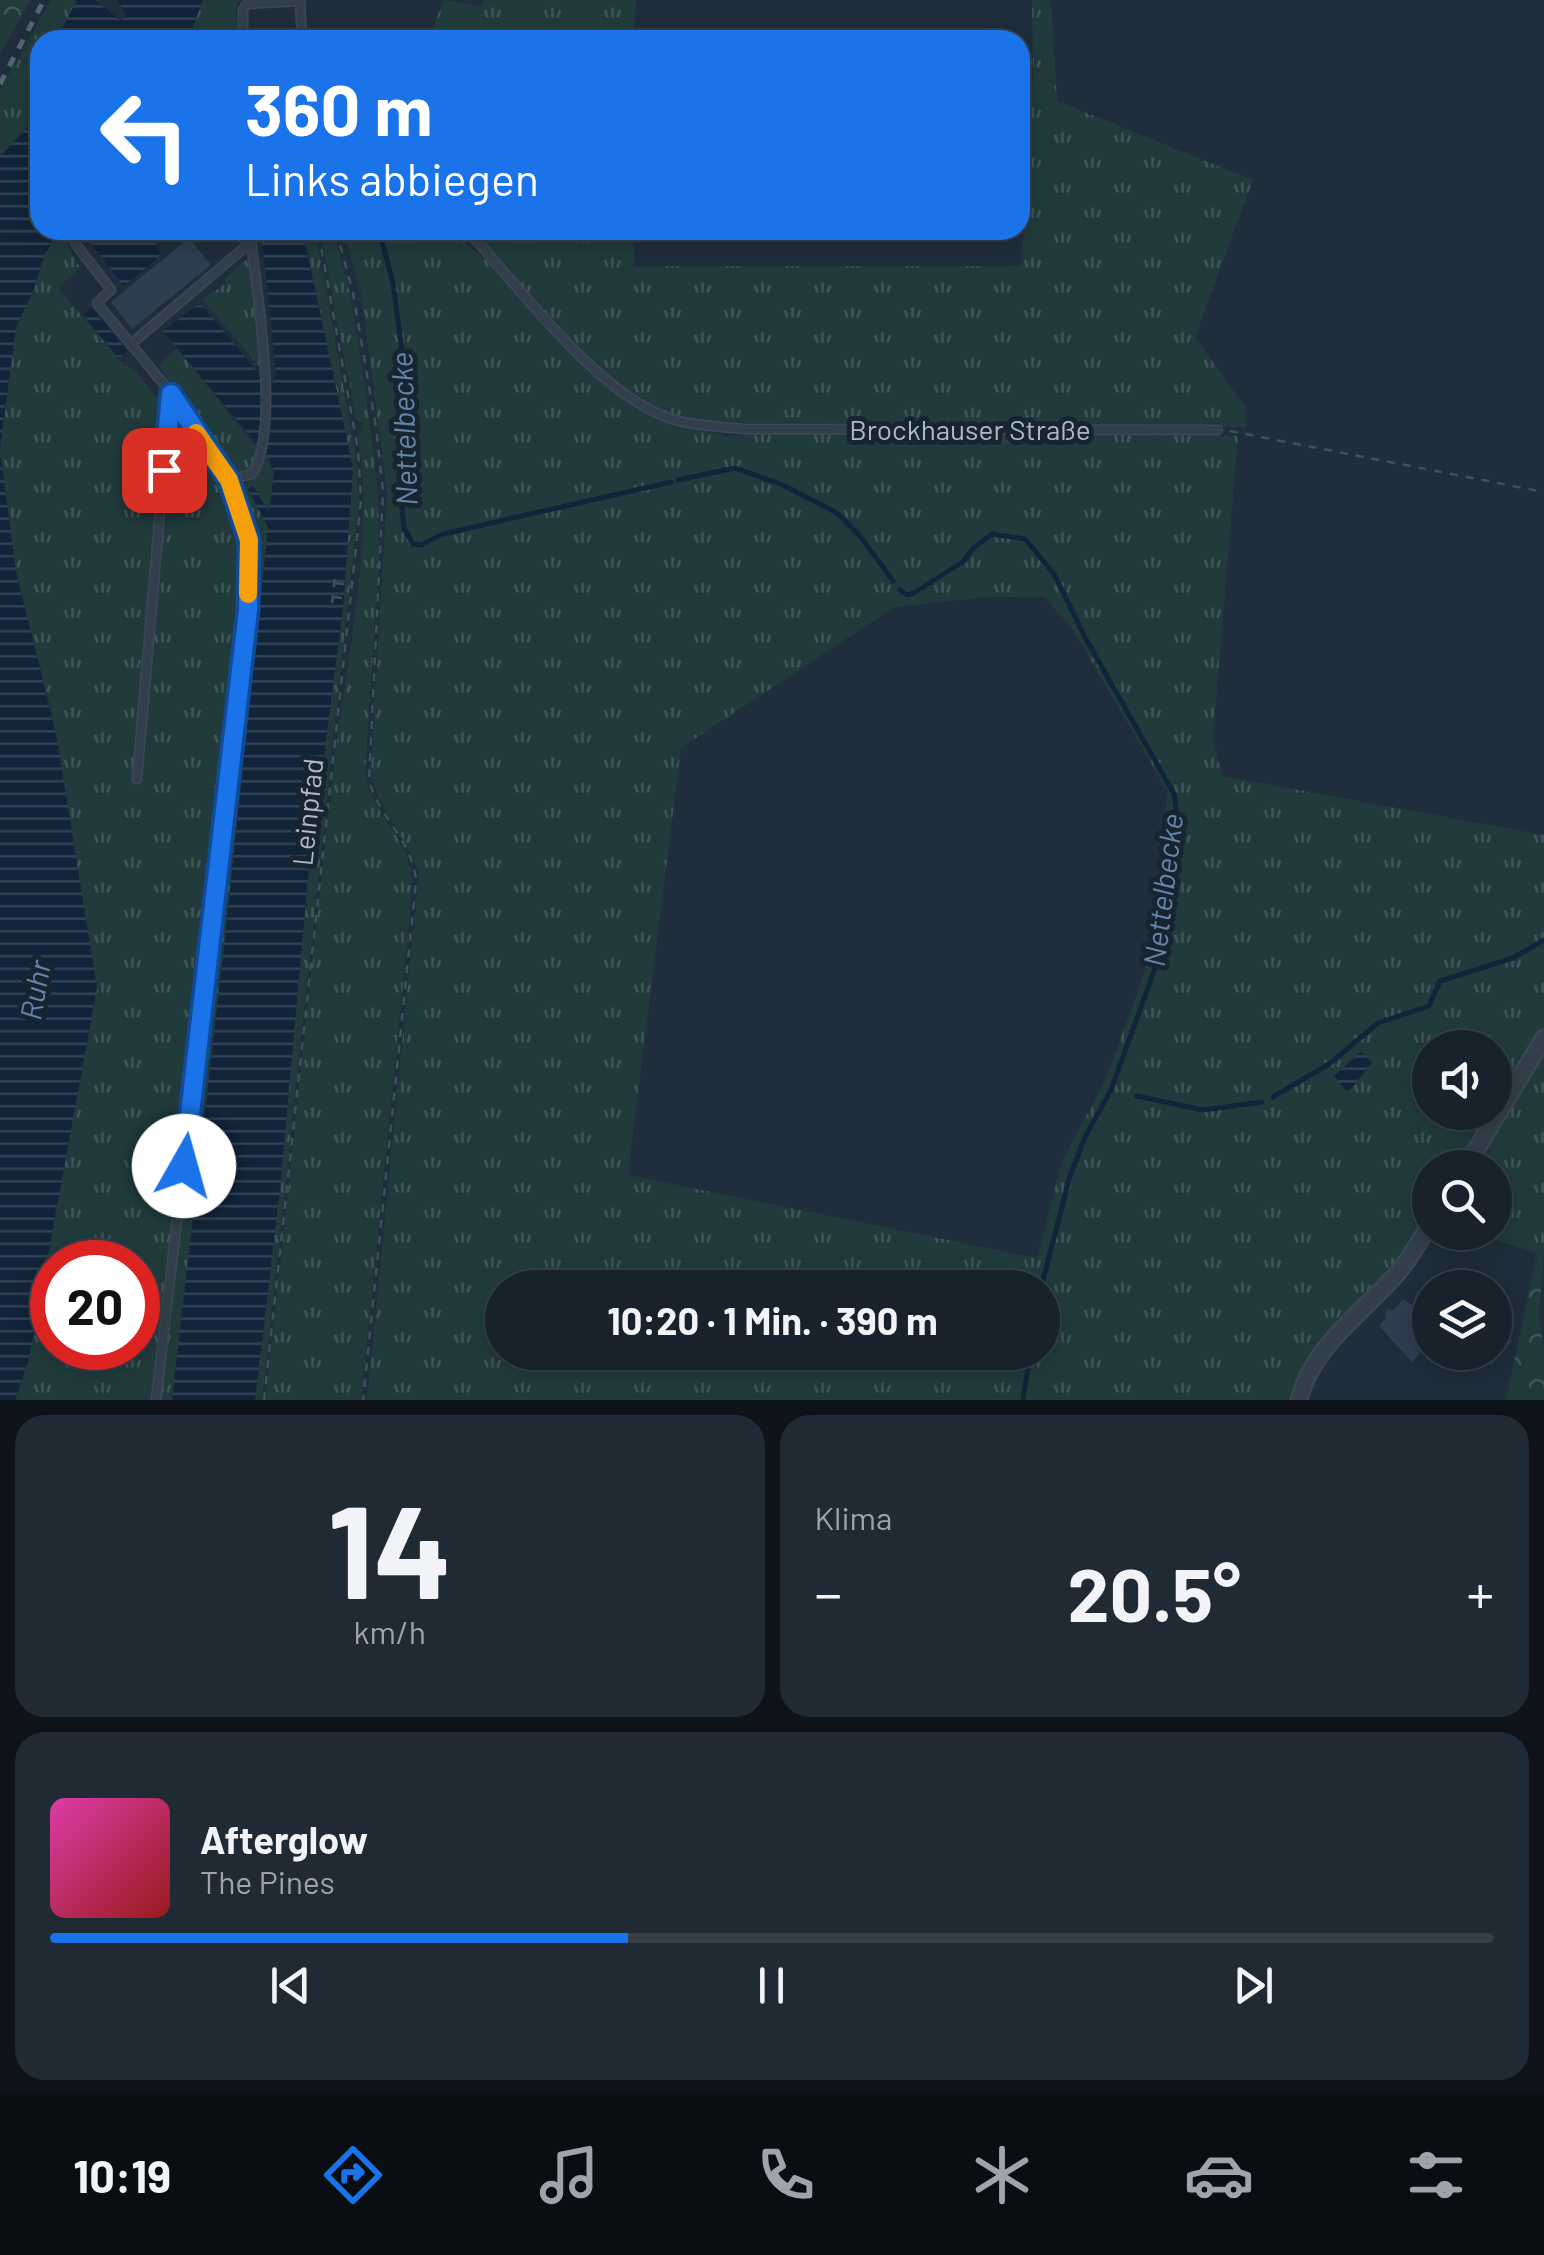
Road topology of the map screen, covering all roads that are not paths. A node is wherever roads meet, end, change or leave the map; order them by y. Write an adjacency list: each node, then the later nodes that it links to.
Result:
1 (300, 0): 3 (lane); 5 (lane)
2 (264, 1): 3 (lane); 4 (lane)
3 (283, 1)
4 (244, 30)
5 (302, 30)
6 (476, 240): 11 (lane, Brockhauser Straße)
7 (75, 242): 9 (lane)
8 (251, 242): 9 (lane); 12 (lane)
9 (131, 344): 10 (lane)
10 (171, 394): 12 (lane); 13 (lane)
11 (1218, 430)
12 (229, 480): 17 (lane)
13 (137, 779)
14 (1544, 1038): 15 (street)
15 (1476, 1150)
16 (1412, 1250): 18 (street)
17 (156, 1400)
18 (1300, 1400)

